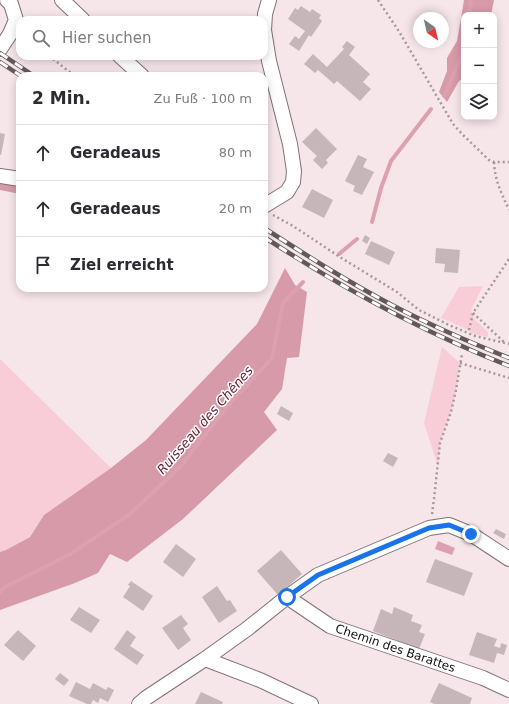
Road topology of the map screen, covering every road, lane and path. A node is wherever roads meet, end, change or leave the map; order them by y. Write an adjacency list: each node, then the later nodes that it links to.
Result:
1 (7, 0): 7 (street)
2 (62, 0): 5 (street)
3 (269, 0): 6 (street)
4 (378, 0): 13 (path)
5 (79, 16)
6 (265, 16)
7 (0, 49)
8 (268, 55): 17 (street)
9 (54, 60): 11 (path)
10 (124, 60): 12 (street)
11 (70, 72)
12 (138, 72)
13 (494, 162): 14 (path); 18 (path)
14 (509, 162)
15 (0, 176): 16 (street)
16 (16, 178)
17 (268, 205): 22 (path)
18 (509, 210)
19 (509, 259): 20 (path)
20 (473, 313): 21 (path); 22 (path)
21 (469, 330)
22 (505, 343): 23 (path)
23 (509, 344)
24 (462, 354): 25 (path)
25 (460, 363): 26 (path); 27 (path)
26 (509, 378)
27 (434, 499)
28 (509, 560): 29 (street)
29 (287, 597): 30 (street); 31 (street, Chemin des Barattes)
30 (205, 659): 32 (street); 33 (street)
31 (509, 690)
32 (139, 704)
33 (311, 704)

